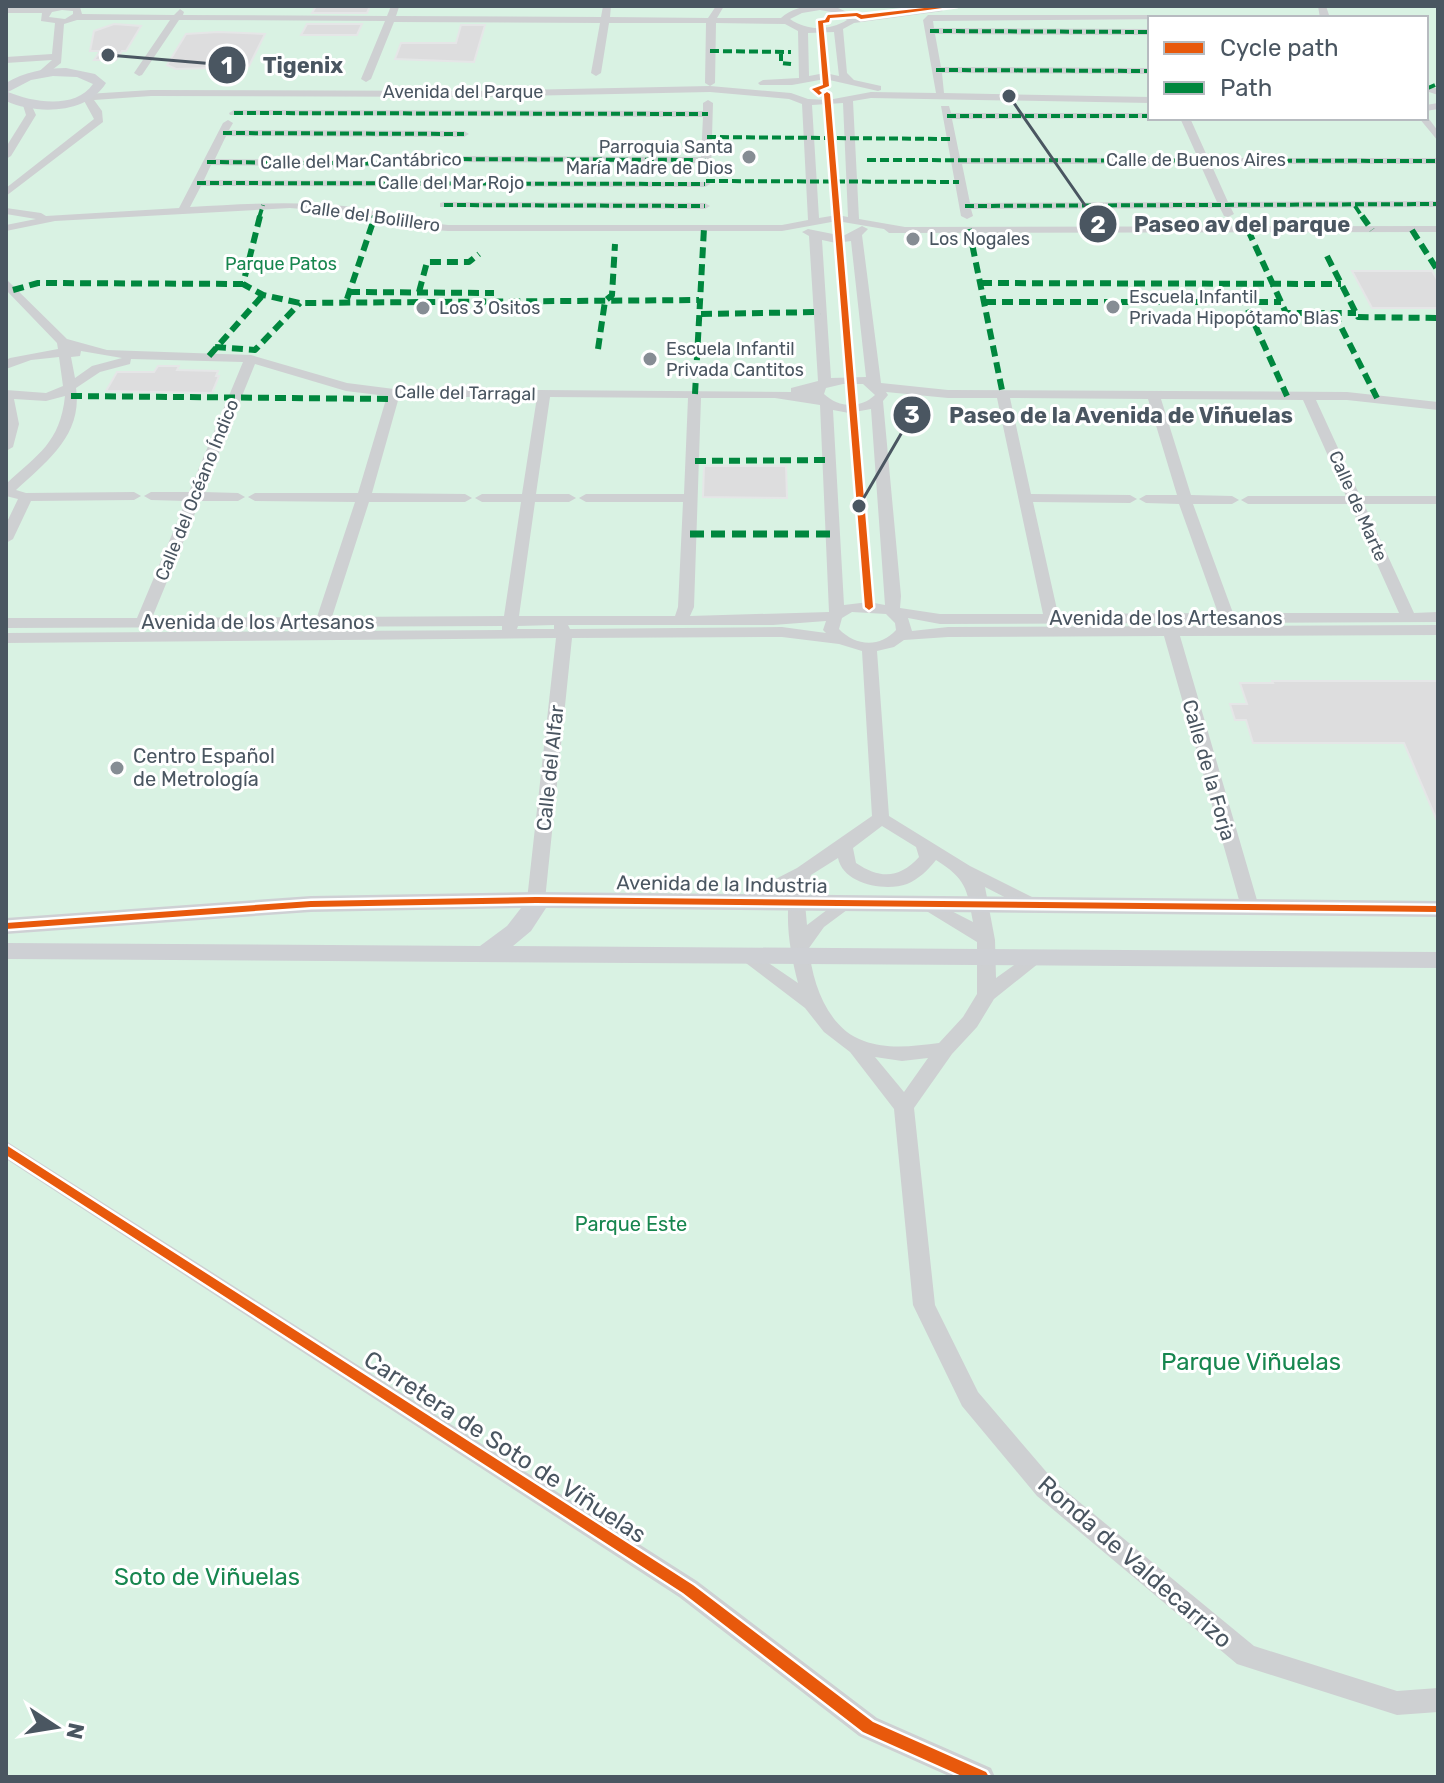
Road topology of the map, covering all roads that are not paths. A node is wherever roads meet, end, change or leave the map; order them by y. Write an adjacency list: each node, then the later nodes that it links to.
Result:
1 (184, 6): 15 (street)
2 (395, 6): 16 (street)
3 (607, 6): 19 (street)
4 (720, 6): 20 (street)
5 (891, 6): 11 (street)
6 (988, 6): 12 (street)
7 (1136, 6): 17 (street)
8 (62, 7): 10 (street); 14 (street)
9 (6, 10): 10 (street)
10 (48, 10): 23 (street)
11 (841, 11): 21 (street); 22 (street)
12 (946, 14): 13 (street); 17 (street)
13 (924, 16): 22 (street); 26 (street)
14 (77, 17): 15 (street); 23 (street)
15 (176, 17): 16 (street); 34 (street)
16 (390, 18): 19 (street); 40 (street)
17 (1141, 18): 18 (street); 27 (street)
18 (1148, 18)
19 (605, 19): 20 (street); 35 (street)
20 (712, 19): 21 (street); 44 (street)
21 (786, 19): 24 (street)
22 (852, 21): 25 (street)
23 (60, 22): 30 (street)
24 (803, 29): 25 (street); 37 (street)
25 (838, 29): 41 (street)
26 (930, 31): 28 (street); 31 (street)
27 (1148, 32)
28 (1148, 34)
29 (6, 60): 30 (street)
30 (57, 60): 33 (street); 36 (street)
31 (936, 70): 32 (street); 51 (street)
32 (1148, 71)
33 (76, 73): 36 (street); 39 (street)
34 (139, 73)
35 (596, 73)
36 (40, 75): 38 (street)
37 (804, 78): 41 (street); 43 (street, Avenida del Parque)
38 (22, 79): 42 (street); 45 (street)
39 (96, 79): 44 (street, Avenida del Parque); 54 (street)
40 (366, 79)
41 (849, 80): 46 (street)
42 (6, 82)
43 (792, 82): 44 (street, Avenida del Parque); 53 (street)
44 (710, 86): 50 (street, Avenida del Parque); 53 (street, Avenida del Parque); 62 (street)
45 (6, 89)
46 (861, 91): 51 (street); 56 (street)
47 (151, 93): 48 (street, Avenida del Parque); 54 (street, Avenida del Parque); 59 (street)
48 (245, 93): 50 (street, Avenida del Parque); 60 (street)
49 (1148, 93): 51 (street)
50 (476, 94): 61 (street)
51 (941, 95): 55 (street); 63 (street)
52 (6, 96): 58 (street)
53 (791, 96): 57 (street, Avenida del Parque)
54 (87, 97): 58 (street); 59 (street)
55 (1148, 100)
56 (848, 101): 57 (street); 92 (street)
57 (807, 102): 93 (street)
58 (26, 104): 70 (street)
59 (97, 111): 80 (street)
60 (234, 113): 61 (street); 67 (street)
61 (470, 113): 62 (street); 68 (street)
62 (708, 114): 73 (street)
63 (947, 116): 64 (street); 74 (street)
64 (1148, 116)
65 (1186, 120): 72 (street)
66 (1426, 120): 69 (street)
67 (223, 133): 68 (street); 76 (street)
68 (464, 134): 71 (street)
69 (1438, 138)
70 (6, 156)
71 (457, 159): 73 (street, Calle del Mar Cantábrico); 76 (street, Calle del Mar Cantábrico); 78 (street)
72 (1204, 159): 74 (street, Calle de Buenos Aires); 75 (street, Calle de Buenos Aires); 85 (street)
73 (706, 160): 79 (street)
74 (955, 161): 84 (street)
75 (1438, 161)
76 (207, 162): 77 (street)
77 (197, 183): 78 (street, Calle del Mar Rojo); 86 (street)
78 (450, 183): 79 (street, Calle del Mar Rojo); 82 (street)
79 (705, 184): 83 (street)
80 (6, 193)
81 (1438, 204): 85 (street)
82 (444, 205): 83 (street); 89 (street)
83 (705, 206): 91 (street)
84 (965, 206): 85 (street); 94 (street)
85 (1224, 206): 96 (street)
86 (183, 210): 88 (street, Calle del Bolillero); 89 (street, Calle del Bolillero)
87 (6, 211): 88 (street)
88 (55, 218): 90 (street)
89 (439, 227): 91 (street, Calle del Bolillero)
90 (6, 228)
91 (704, 228): 93 (street, Calle del Bolillero)
92 (857, 228): 93 (street); 93 (street); 94 (street); 104 (street)
93 (813, 229): 107 (street)
94 (969, 229): 96 (street)
95 (1438, 229): 96 (street)
96 (1234, 230)
97 (6, 283): 98 (street)
98 (64, 348): 99 (street, Calle del Tarragal); 101 (street, Calle del Tarragal); 102 (street)
99 (160, 355): 100 (street, Calle del Tarragal); 102 (street, Calle del Tarragal)
100 (251, 359): 103 (street, Calle del Tarragal); 118 (street, Calle del Océano Índico)
101 (6, 365)
102 (69, 386): 108 (street, Calle del Tarragal); 114 (street)
103 (394, 393): 105 (street, Calle del Tarragal); 121 (street)
104 (877, 393): 107 (street); 107 (street); 109 (street); 137 (street)
105 (544, 394): 106 (street, Calle del Tarragal); 124 (street)
106 (695, 394): 107 (street, Calle del Tarragal); 127 (street)
107 (823, 394): 138 (street)
108 (6, 395): 113 (street)
109 (1003, 395): 111 (street); 128 (street)
110 (1308, 396): 111 (street); 112 (street); 131 (street, Calle de Marte)
111 (1154, 397): 132 (street)
112 (1438, 406)
113 (6, 447)
114 (6, 492): 117 (street)
115 (134, 496): 117 (street)
116 (151, 496): 118 (street)
117 (26, 497): 136 (street)
118 (194, 497): 119 (street); 145 (street, Calle del Océano Índico)
119 (238, 497)
120 (255, 497): 121 (street)
121 (364, 497): 122 (street); 144 (street)
122 (465, 498)
123 (482, 498): 124 (street)
124 (527, 498): 125 (street); 147 (street)
125 (569, 498)
126 (586, 498): 127 (street)
127 (692, 498): 143 (street)
128 (1025, 498): 129 (street); 142 (street)
129 (1130, 499)
130 (1146, 499): 132 (street)
131 (1354, 499): 134 (street); 135 (street); 139 (street, Calle de Marte)
132 (1185, 500): 133 (street); 140 (street)
133 (1232, 500)
134 (1248, 500)
135 (1438, 500)
136 (6, 539)
137 (893, 613): 138 (street, Avenida de los Artesanos); 142 (street, Avenida de los Artesanos); 151 (street)
138 (836, 615): 143 (street, Avenida de los Artesanos); 153 (street)
139 (1408, 616): 140 (street, Avenida de los Artesanos); 141 (street, Avenida de los Artesanos)
140 (1227, 617): 142 (street, Avenida de los Artesanos)
141 (1438, 617)
142 (1051, 618)
143 (681, 620): 148 (street, Avenida de los Artesanos)
144 (323, 621): 145 (street, Avenida de los Artesanos); 147 (street, Avenida de los Artesanos)
145 (143, 622): 146 (street, Avenida de los Artesanos)
146 (6, 623)
147 (510, 628): 148 (street, Avenida de los Artesanos); 152 (street, Avenida de los Artesanos)
148 (562, 629): 153 (street, Avenida de los Artesanos); 160 (street, Calle del Alfar)
149 (1438, 630): 150 (street, Avenida de los Artesanos)
150 (1171, 632): 151 (street, Avenida de los Artesanos); 167 (street, Calle de la Forja)
151 (902, 636): 154 (street, Avenida de los Artesanos)
152 (6, 638)
153 (840, 640): 154 (street, Avenida de los Artesanos)
154 (869, 647): 155 (street)
155 (881, 818): 156 (street); 157 (street)
156 (844, 846): 157 (street); 159 (street)
157 (924, 846): 158 (street)
158 (963, 869): 165 (street); 166 (street)
159 (803, 872): 161 (street); 162 (street)
160 (536, 900): 161 (street, Avenida de la Industria); 169 (street, Avenida de la Industria); 173 (street)
161 (743, 903): 162 (street, Avenida de la Industria)
162 (796, 903): 163 (street, Avenida de la Industria); 172 (street)
163 (846, 904): 164 (street, Avenida de la Industria); 172 (street)
164 (924, 904): 165 (street, Avenida de la Industria); 170 (street)
165 (981, 904): 166 (street, Avenida de la Industria); 170 (street)
166 (1034, 905): 167 (street, Avenida de la Industria)
167 (1250, 907): 168 (street, Avenida de la Industria)
168 (1438, 909)
169 (6, 926)
170 (985, 950): 172 (street); 175 (street); 177 (street)
171 (6, 951): 173 (street)
172 (800, 951): 174 (street); 178 (street)
173 (484, 955): 174 (street)
174 (747, 957): 178 (street)
175 (1035, 959): 176 (street); 177 (street)
176 (1438, 960)
177 (987, 994): 180 (street)
178 (812, 1003): 179 (street)
179 (857, 1047): 180 (street); 181 (street)
180 (945, 1049): 181 (street)
181 (904, 1107): 183 (street, Ronda de Valdecarrizo)
182 (6, 1149): 184 (street, Carretera de Soto de Viñuelas)
183 (1438, 1700)
184 (981, 1777)

